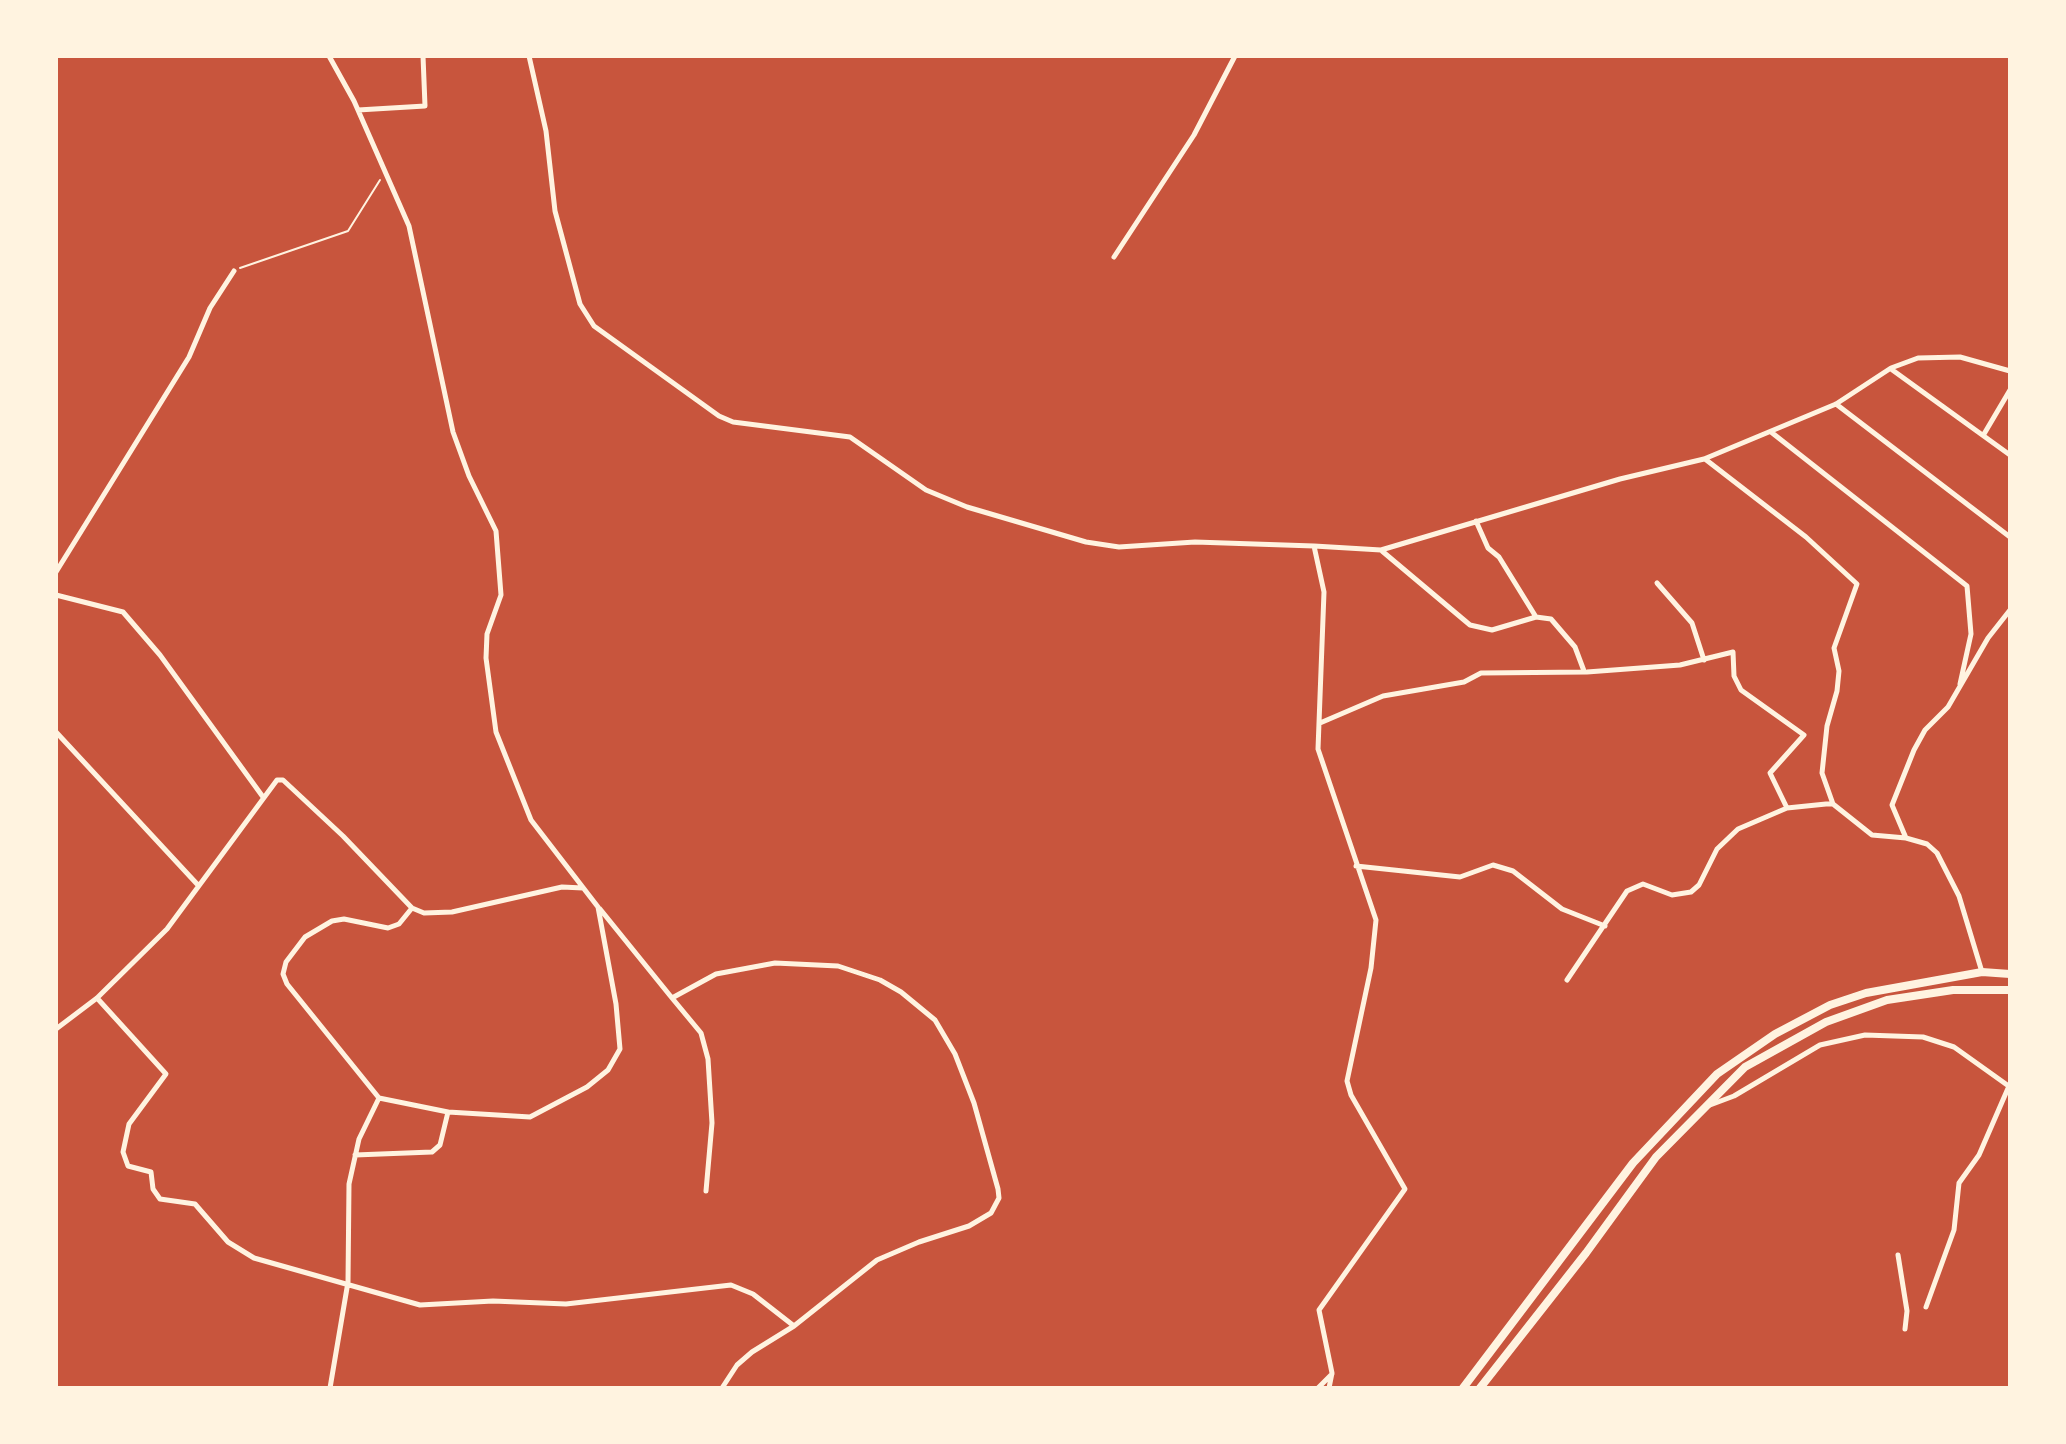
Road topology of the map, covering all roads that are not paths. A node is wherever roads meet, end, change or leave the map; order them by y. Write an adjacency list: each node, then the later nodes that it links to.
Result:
1 (329, 56): 5 (street)
2 (423, 56): 5 (street)
3 (529, 56): 18 (street)
4 (1235, 56): 6 (street)
5 (358, 110): 36 (street)
6 (1114, 257)
7 (234, 271): 20 (street)
8 (1891, 368): 9 (street); 11 (street); 13 (street)
9 (2010, 371)
10 (2010, 390): 13 (street)
11 (1836, 404): 12 (street); 17 (street)
12 (1770, 431): 15 (street); 27 (street)
13 (1984, 434): 14 (street)
14 (2010, 455)
15 (1704, 459): 16 (street); 31 (street)
16 (1476, 521): 19 (street); 24 (street)
17 (2010, 537)
18 (1314, 546): 19 (street); 28 (street)
19 (1381, 550): 24 (street)
20 (56, 572)
21 (1657, 583): 25 (street)
22 (56, 595): 30 (street)
23 (2010, 610): 27 (street)
24 (1536, 617): 26 (street)
25 (1704, 660): 26 (street); 32 (street)
26 (1584, 671): 28 (street)
27 (1960, 684): 33 (street)
28 (1320, 723): 34 (street)
29 (56, 732): 35 (street)
30 (263, 797): 35 (street); 38 (street)
31 (1833, 804): 32 (street); 33 (street)
32 (1787, 808): 39 (street)
33 (1906, 838): 40 (street)
34 (1356, 866): 39 (street); 58 (street)
35 (197, 884): 44 (street)
36 (583, 888): 37 (street); 38 (street)
37 (598, 907): 45 (street); 50 (street)
38 (412, 908): 48 (street)
39 (1605, 926): 42 (street)
40 (1982, 972): 41 (highway); 63 (highway)
41 (2010, 974)
42 (1567, 980)
43 (2010, 990): 49 (highway)
44 (97, 998): 46 (street); 54 (street)
45 (672, 998): 52 (street); 56 (street)
46 (56, 1029)
47 (2010, 1086): 49 (street); 55 (street)
48 (379, 1098): 50 (street); 51 (street)
49 (1703, 1107): 64 (highway)
50 (448, 1112): 51 (street)
51 (355, 1155): 54 (street)
52 (706, 1191)
53 (1898, 1255): 57 (street)
54 (348, 1282): 56 (street); 59 (street)
55 (1926, 1307)
56 (794, 1326): 60 (street)
57 (1905, 1329)
58 (1332, 1373): 61 (street); 62 (street)
59 (330, 1388)
60 (722, 1388)
61 (1318, 1388)
62 (1329, 1388)
63 (1463, 1388)
64 (1480, 1388)

